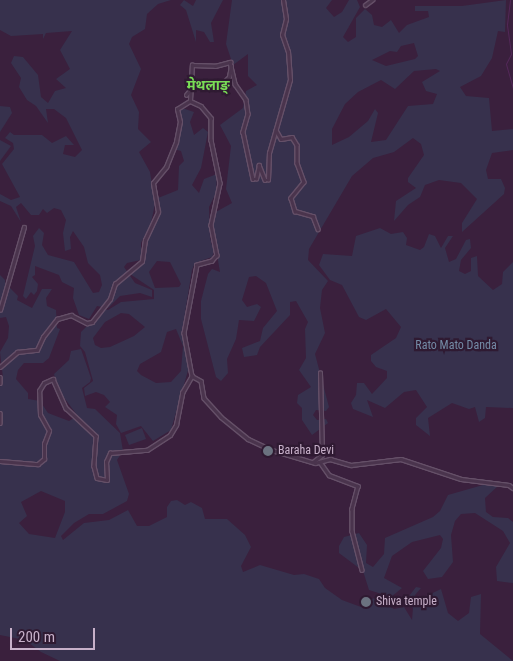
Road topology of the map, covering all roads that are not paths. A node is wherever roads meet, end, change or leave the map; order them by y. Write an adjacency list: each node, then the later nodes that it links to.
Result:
1 (283, 0): 9 (street)
2 (372, 0): 3 (street)
3 (365, 5)
4 (232, 65): 5 (street); 6 (street); 9 (street)
5 (221, 85)
6 (191, 89): 7 (street); 8 (street)
7 (186, 95)
8 (190, 101): 13 (street); 15 (street)
9 (276, 130): 11 (street)
10 (24, 227): 12 (street)
11 (318, 229)
12 (0, 310)
13 (0, 367)
14 (320, 373): 21 (street)
15 (192, 376): 20 (street); 21 (street)
16 (0, 377): 17 (street)
17 (0, 383)
18 (0, 413): 19 (street)
19 (0, 423)
20 (0, 461)
21 (313, 462): 22 (street)
22 (320, 462): 23 (street); 24 (street)
23 (513, 488)
24 (362, 570)

